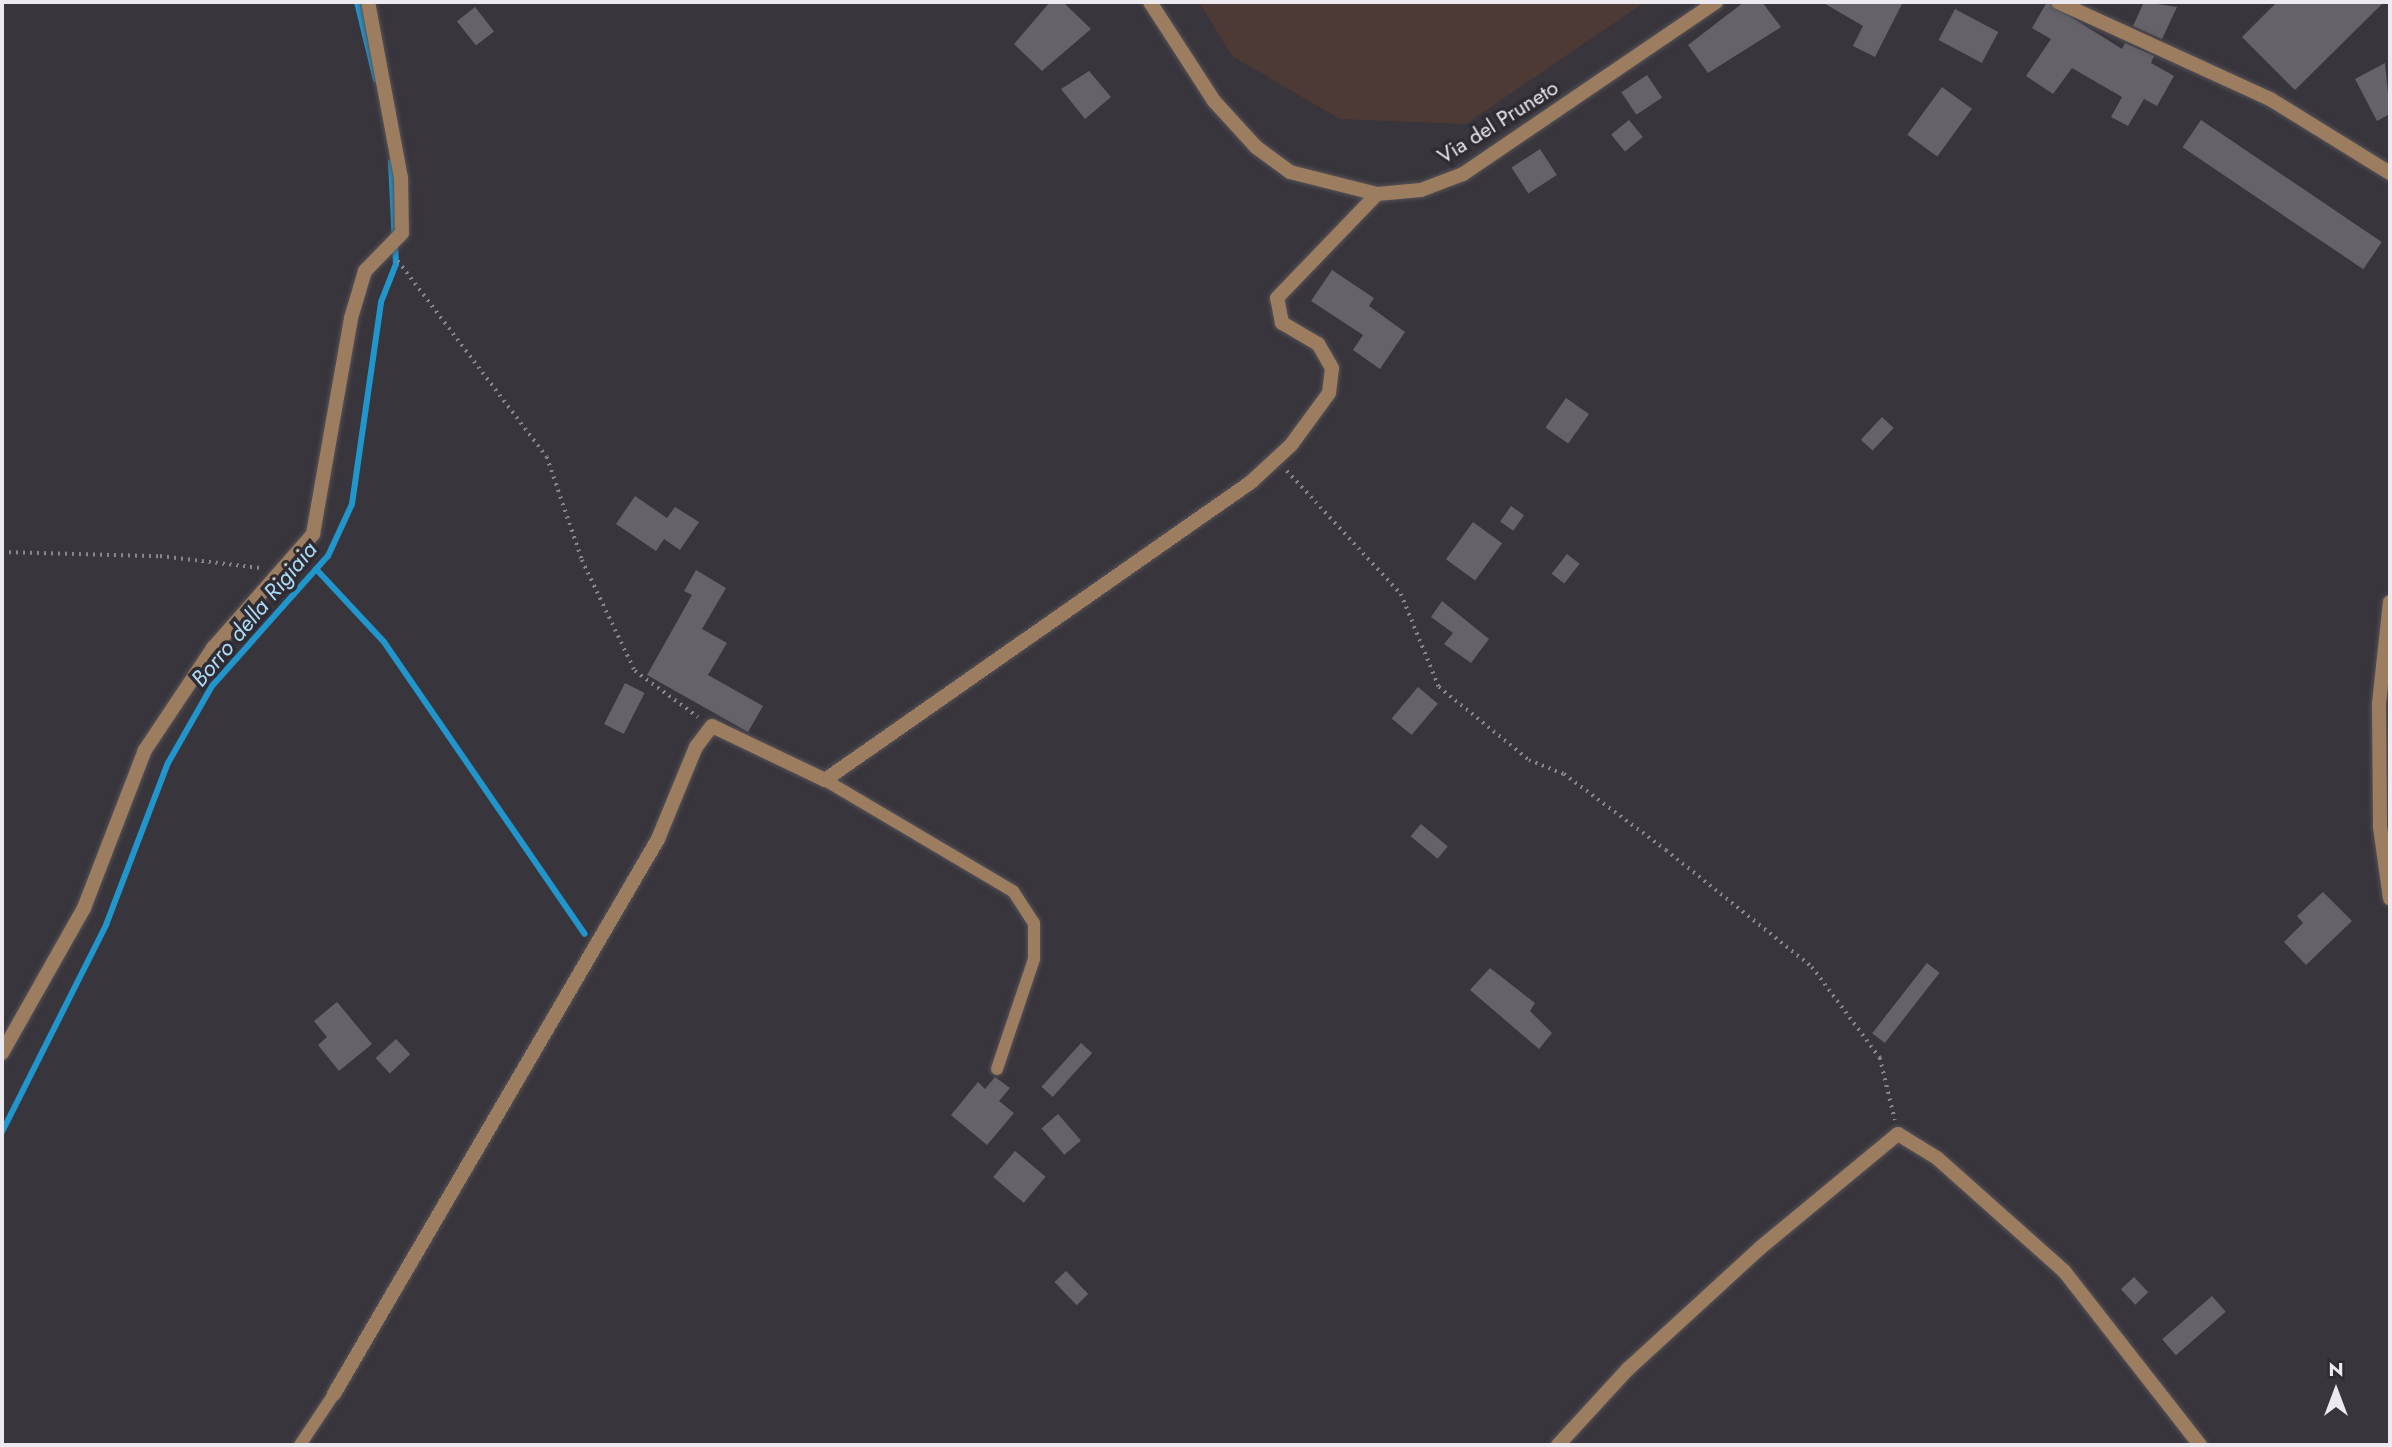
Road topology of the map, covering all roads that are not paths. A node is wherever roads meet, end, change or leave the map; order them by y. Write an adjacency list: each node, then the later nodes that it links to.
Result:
1 (368, 2): 10 (street)
2 (1150, 2): 6 (street, Via del Pruneto)
3 (1716, 2): 6 (street, Via del Pruneto)
4 (2058, 2): 5 (street)
5 (2390, 173)
6 (1377, 194): 8 (street)
7 (2390, 602): 9 (street)
8 (825, 780): 11 (lane); 12 (street)
9 (2390, 898)
10 (2, 1053)
11 (997, 1069)
12 (334, 1394): 13 (lane)
13 (300, 1445)
14 (1558, 1445): 15 (street)
15 (2200, 1445)

